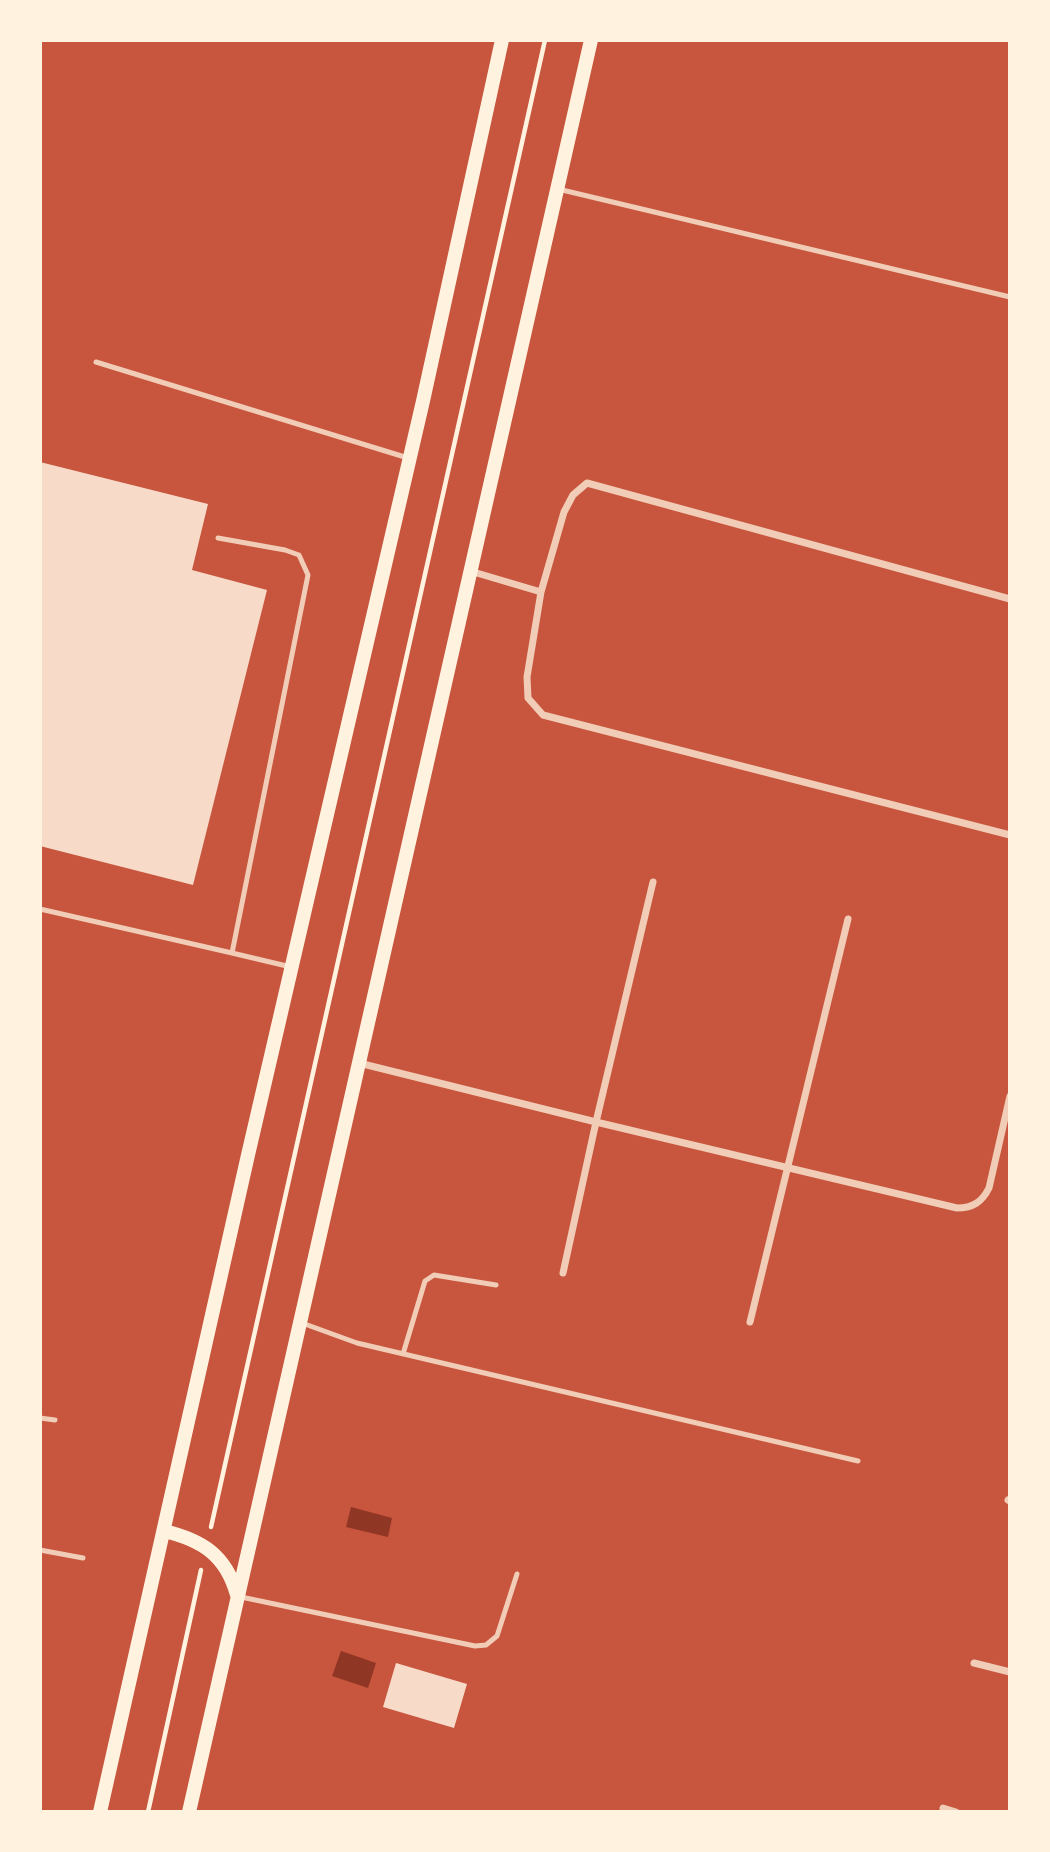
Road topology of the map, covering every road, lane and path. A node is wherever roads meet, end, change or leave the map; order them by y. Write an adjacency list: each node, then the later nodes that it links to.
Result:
1 (502, 40): 7 (main road)
2 (545, 40): 31 (path)
3 (592, 40): 4 (main road)
4 (558, 189): 5 (lane); 9 (main road)
5 (1010, 297)
6 (96, 362): 7 (lane)
7 (409, 459): 17 (main road)
8 (218, 538): 16 (lane)
9 (470, 571): 10 (street); 18 (main road)
10 (541, 592): 11 (street); 12 (street)
11 (1010, 599)
12 (1010, 835)
13 (653, 882): 20 (street)
14 (40, 908): 16 (lane)
15 (848, 919): 21 (street)
16 (232, 953): 17 (lane)
17 (291, 967): 30 (main road)
18 (359, 1063): 20 (street); 24 (main road)
19 (1010, 1096): 21 (street)
20 (596, 1122): 21 (street); 22 (street)
21 (786, 1167): 25 (street)
22 (563, 1273)
23 (496, 1285): 26 (lane)
24 (299, 1322): 26 (lane); 35 (main road)
25 (750, 1322)
26 (403, 1354): 29 (lane)
27 (40, 1418): 28 (lane)
28 (55, 1420)
29 (858, 1461)
30 (164, 1531): 31 (main road); 39 (main road)
31 (206, 1548): 35 (main road); 40 (path)
32 (40, 1550): 33 (lane)
33 (83, 1558)
34 (517, 1574): 35 (lane)
35 (237, 1596): 41 (main road)
36 (974, 1663): 37 (street)
37 (1010, 1672)
38 (943, 1808): 42 (street)
39 (100, 1812)
40 (148, 1812)
41 (189, 1812)
42 (956, 1812)

